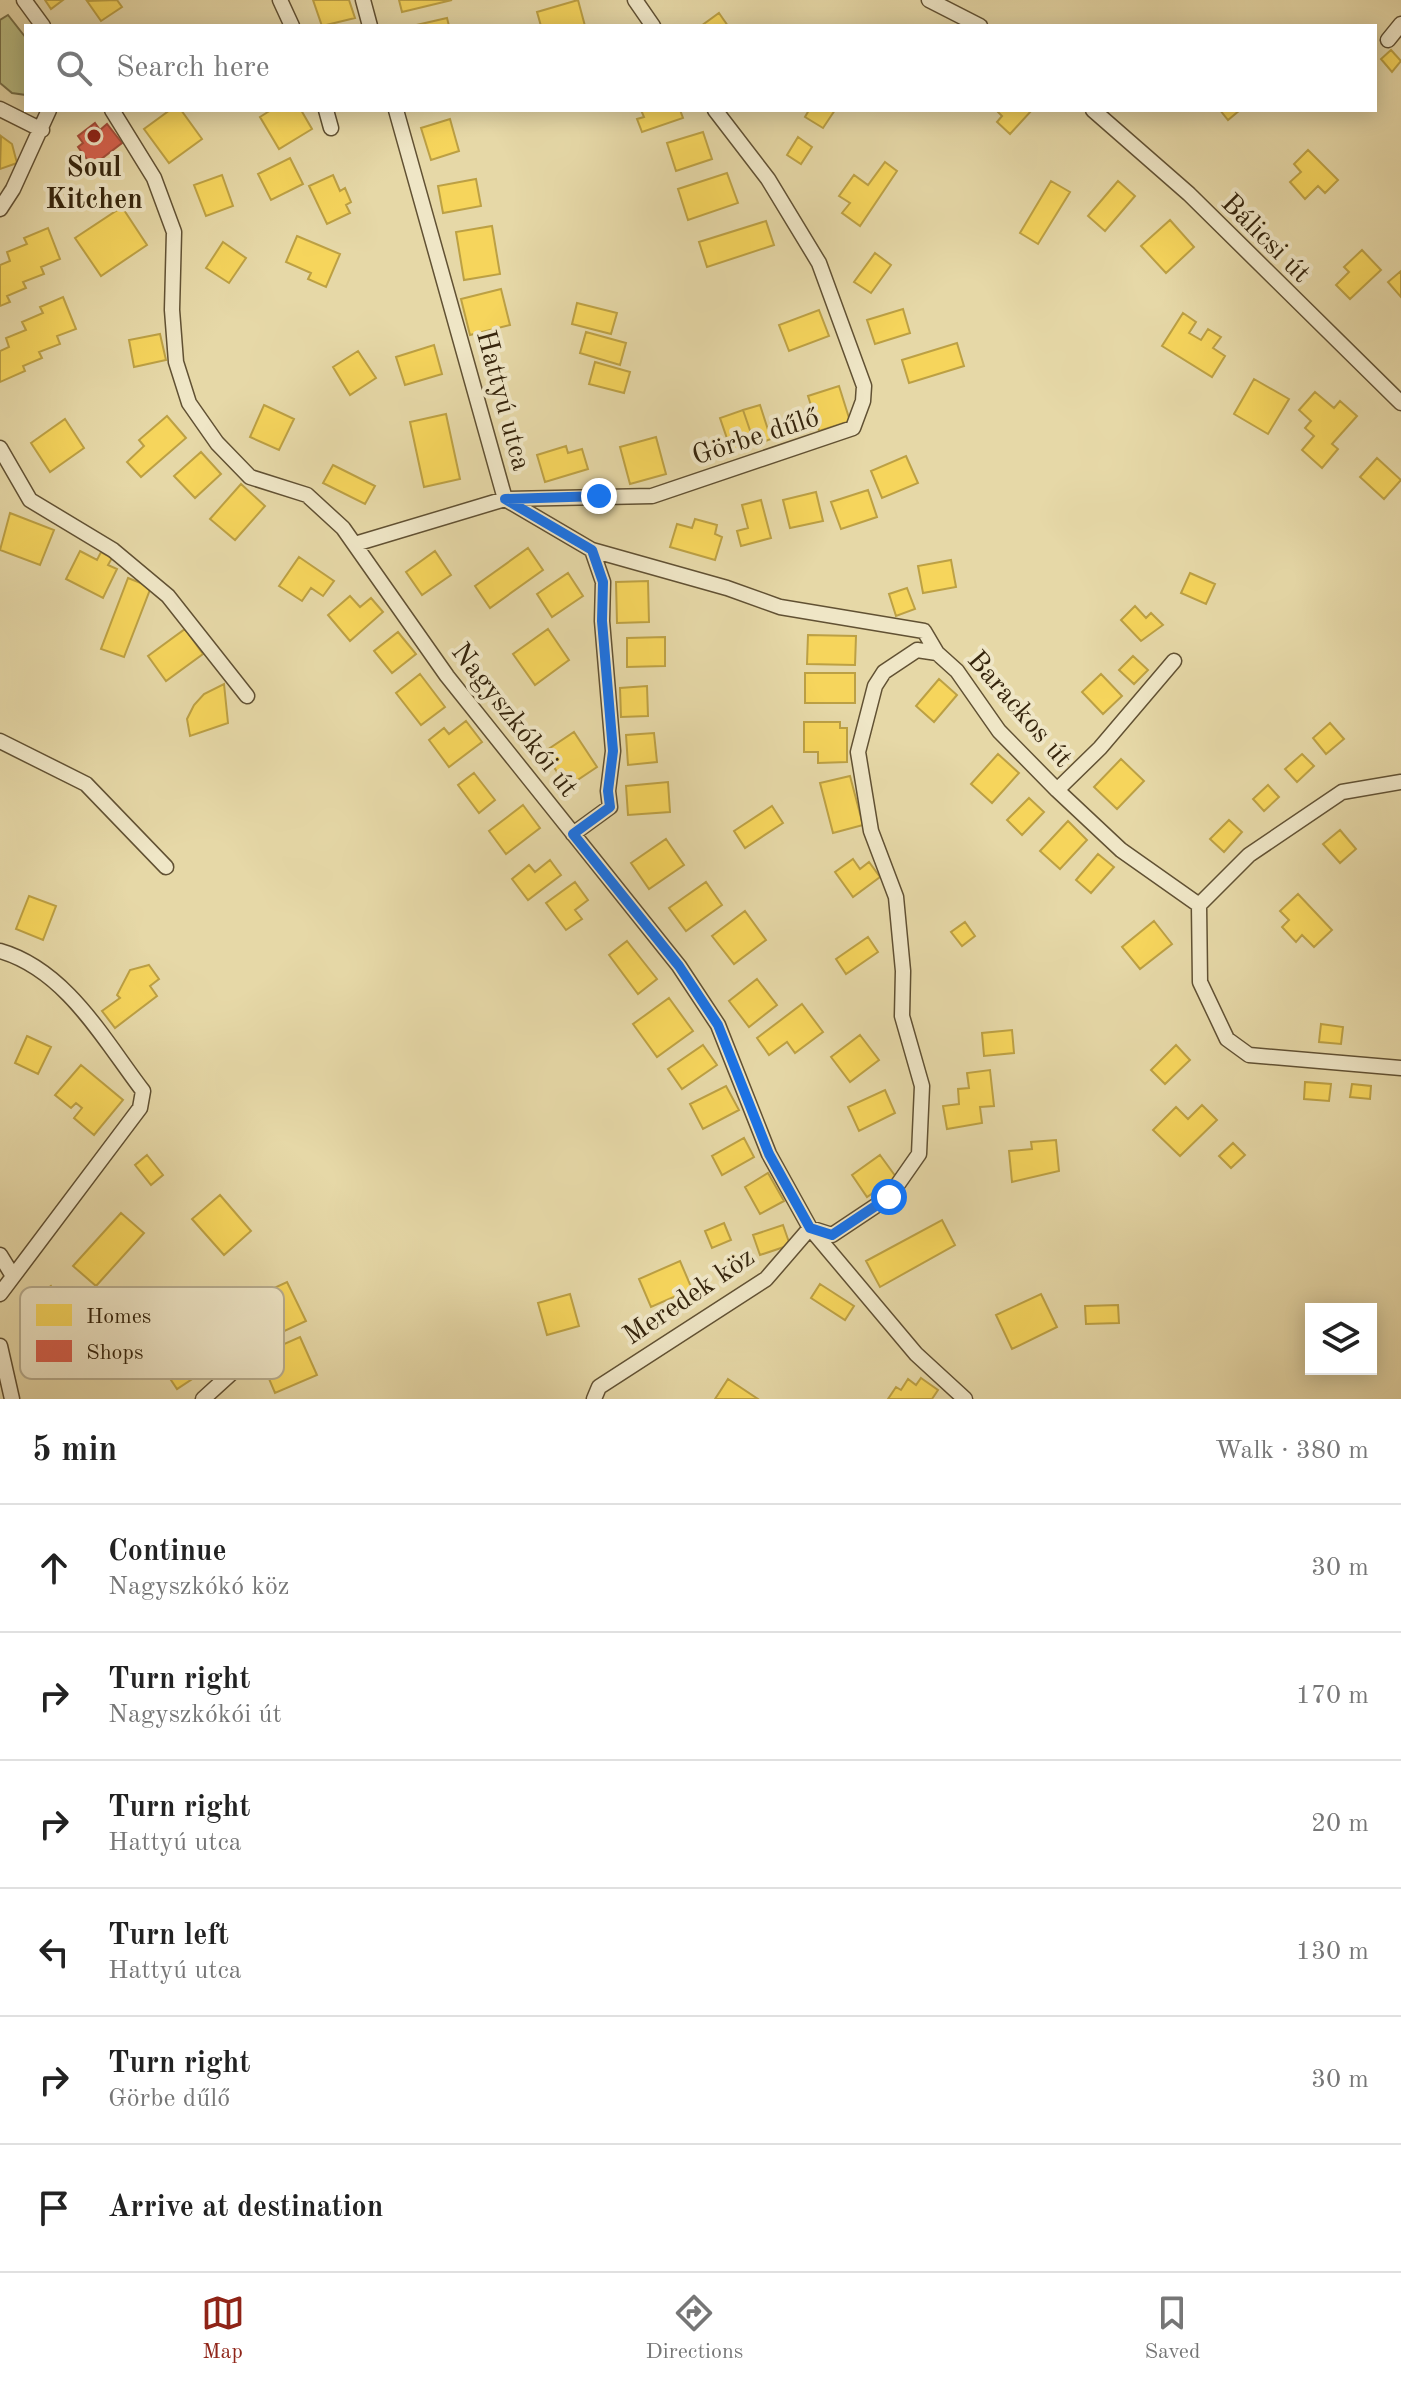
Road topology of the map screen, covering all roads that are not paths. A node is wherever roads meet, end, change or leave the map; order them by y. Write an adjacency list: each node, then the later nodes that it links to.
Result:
1 (24, 0): 6 (street)
2 (280, 0): 7 (street)
3 (363, 0): 8 (street)
4 (635, 0): 9 (street)
5 (929, 0): 10 (street)
6 (42, 24)
7 (291, 24)
8 (369, 24)
9 (652, 24)
10 (976, 24)
11 (1401, 24): 12 (street)
12 (1388, 40)
13 (0, 109): 21 (street)
14 (48, 112): 21 (street)
15 (113, 112): 26 (street, Nagyszkókói út)
16 (327, 112): 20 (street)
17 (397, 112): 25 (street, Hattyú utca)
18 (717, 112): 25 (street, Görbe dűlő)
19 (1095, 112): 23 (street, Bálicsi út)
20 (331, 128)
21 (42, 130): 22 (street)
22 (0, 209)
23 (1401, 403)
24 (0, 448): 30 (street)
25 (505, 499): 26 (street); 27 (street, Hattyú utca)
26 (355, 544): 34 (street, Nagyszkókói út)
27 (592, 550): 28 (street, Barackos út); 34 (street)
28 (937, 653): 33 (street, Barackos út); 39 (street)
29 (1174, 661): 33 (street)
30 (247, 696)
31 (0, 741): 35 (street)
32 (1401, 782): 36 (street)
33 (1057, 790): 36 (street, Barackos út)
34 (573, 834): 39 (street, Nagyszkókói út)
35 (166, 867)
36 (1199, 905): 38 (street)
37 (0, 951): 41 (street)
38 (1401, 1068)
39 (810, 1228): 47 (street, Meredek köz); 48 (street, Nagyszkókói út)
40 (0, 1255): 41 (street)
41 (13, 1276): 42 (street)
42 (0, 1294)
43 (0, 1346): 45 (street)
44 (225, 1379): 46 (street)
45 (12, 1399)
46 (203, 1399)
47 (594, 1399)
48 (965, 1399)

